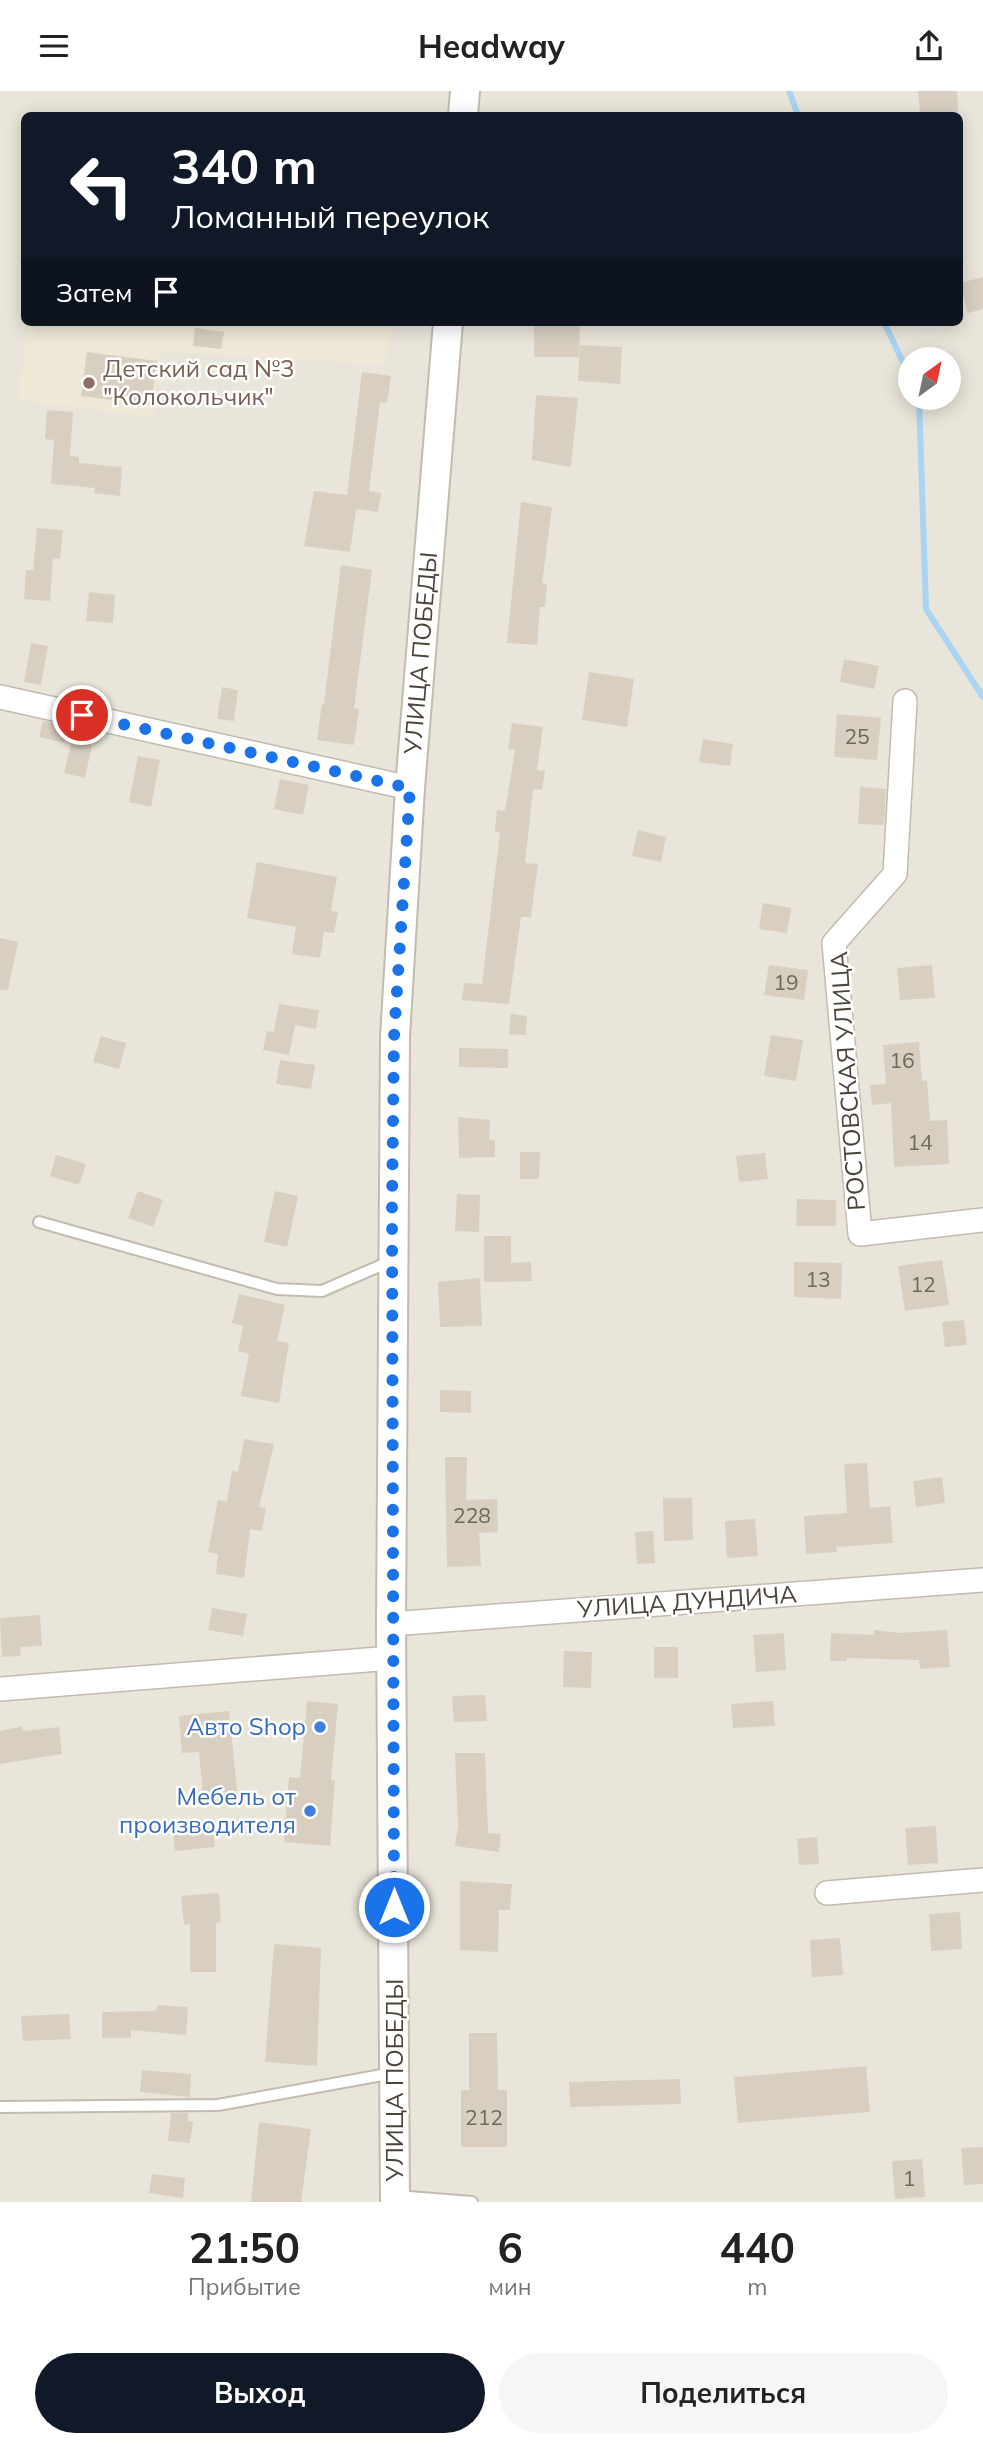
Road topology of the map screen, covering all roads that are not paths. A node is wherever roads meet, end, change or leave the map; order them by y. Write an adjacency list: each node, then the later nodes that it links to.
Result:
1 (465, 91): 2 (street)
2 (463, 112)
3 (447, 326): 6 (street, УЛИЦА ПОБЕДЫ)
4 (0, 697): 6 (street)
5 (905, 701): 7 (street, РОСТОВСКАЯ УЛИЦА)
6 (410, 788): 9 (street, УЛИЦА ПОБЕДЫ)
7 (983, 1220)
8 (39, 1222): 9 (lane)
9 (391, 1261): 11 (street, УЛИЦА ПОБЕДЫ)
10 (983, 1580): 11 (street, УЛИЦА ДУНДИЧА)
11 (391, 1624): 12 (street, УЛИЦА ПОБЕДЫ)
12 (392, 1658): 13 (street); 16 (street, УЛИЦА ПОБЕДЫ)
13 (0, 1689)
14 (983, 1879): 15 (street)
15 (827, 1893)
16 (395, 2072): 17 (lane); 18 (street, УЛИЦА ПОБЕДЫ)
17 (0, 2108)
18 (396, 2199): 19 (lane)
19 (472, 2202)

